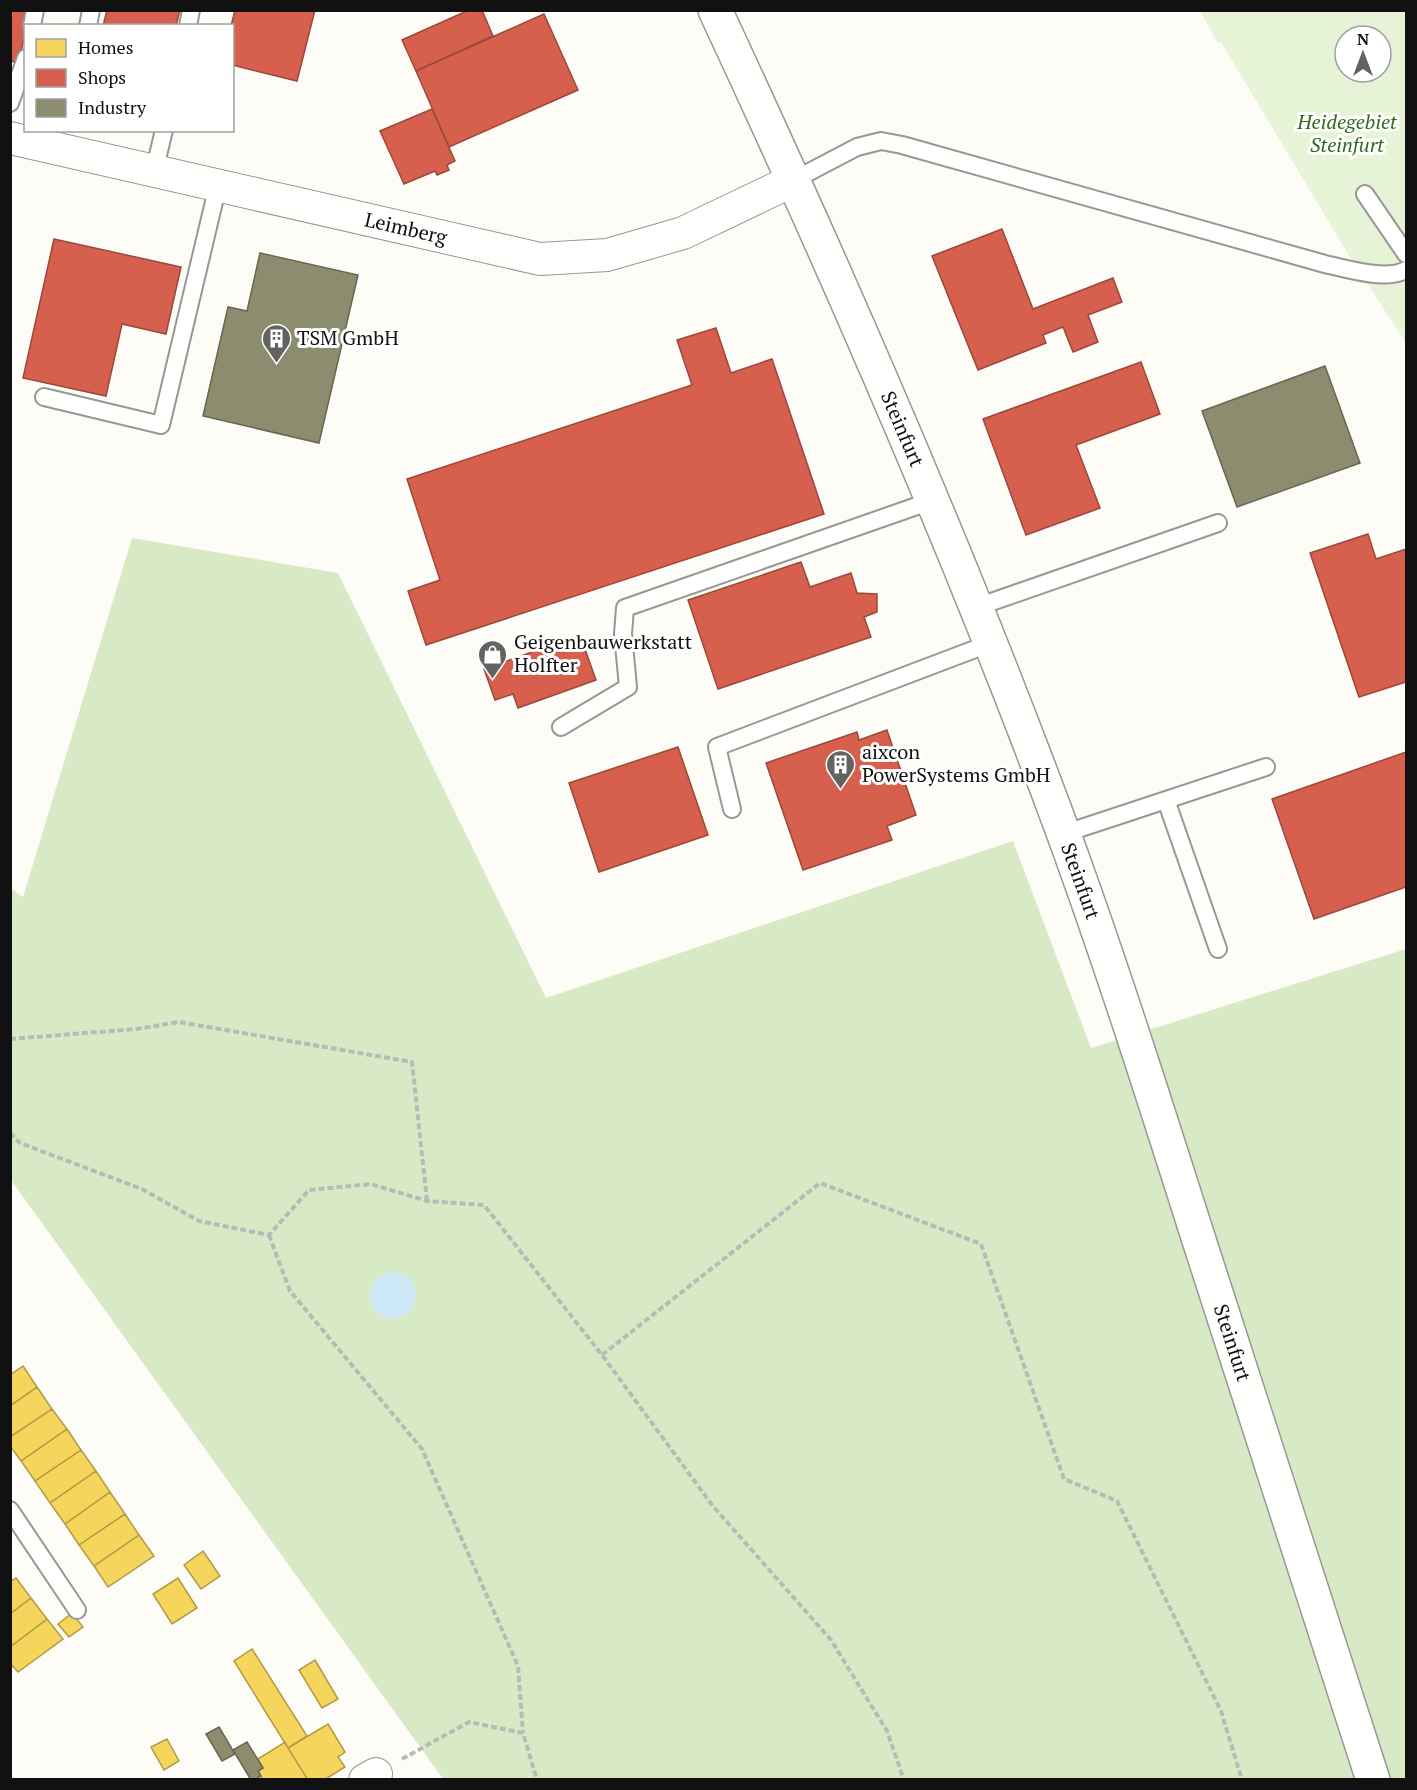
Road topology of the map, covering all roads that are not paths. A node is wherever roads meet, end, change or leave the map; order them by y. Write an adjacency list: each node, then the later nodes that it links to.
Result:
1 (715, 10): 8 (street, Steinfurt)
2 (24, 64): 3 (lane)
3 (10, 102)
4 (164, 132): 7 (lane)
5 (10, 138): 6 (street, Leimberg)
6 (60, 140): 7 (street, Leimberg)
7 (154, 172): 9 (street, Leimberg)
8 (794, 180): 9 (street, Leimberg); 12 (lane); 14 (street, Steinfurt)
9 (218, 185): 13 (lane)
10 (1365, 194): 11 (lane)
11 (1407, 254)
12 (1407, 270)
13 (44, 397)
14 (934, 500): 16 (street, Steinfurt); 18 (lane)
15 (1218, 523): 16 (lane)
16 (977, 607): 17 (street, Steinfurt)
17 (991, 643): 21 (lane); 22 (street, Steinfurt)
18 (561, 727)
19 (1266, 767): 20 (lane)
20 (1166, 800): 22 (lane); 23 (lane)
21 (732, 809)
22 (1063, 834): 26 (street, Steinfurt)
23 (1218, 949)
24 (10, 1510): 25 (lane)
25 (77, 1610)
26 (1373, 1779)

